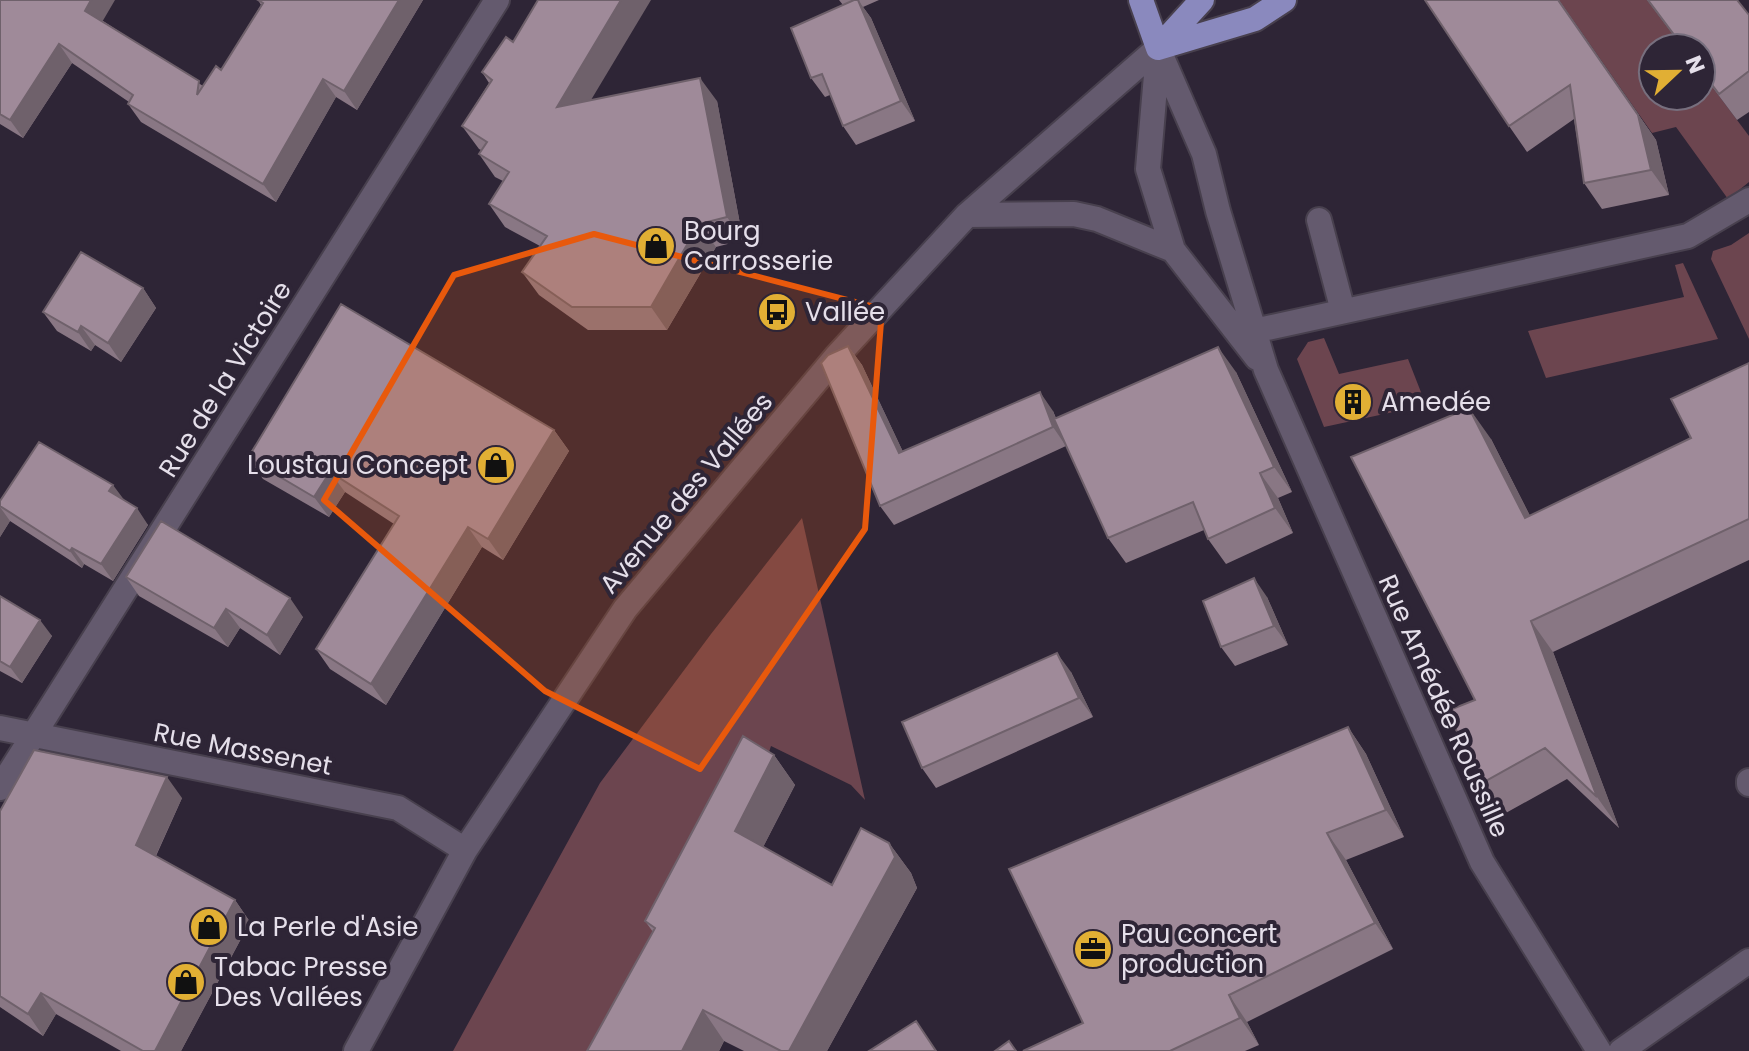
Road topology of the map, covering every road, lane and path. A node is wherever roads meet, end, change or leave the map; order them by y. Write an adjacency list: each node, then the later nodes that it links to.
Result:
1 (497, 0): 14 (street, Rue de la Victoire)
2 (1141, 0): 5 (main road)
3 (1202, 0): 5 (main road, Avenue des Vallées)
4 (1284, 0): 5 (main road, Avenue des Vallées)
5 (1158, 48): 7 (street, Avenue des Vallées); 9 (street, Rue Amédée Roussille); 11 (street, Rue Amédée Roussille)
6 (1749, 200): 10 (street)
7 (967, 215): 9 (street); 16 (street, Avenue des Vallées)
8 (1319, 220): 10 (street)
9 (1173, 250): 12 (street, Rue Amédée Roussille)
10 (1343, 311): 11 (street)
11 (1254, 331): 12 (street, Rue Amédée Roussille)
12 (1266, 370): 19 (street, Rue Amédée Roussille)
13 (0, 728): 14 (street, Rue Massenet)
14 (33, 736): 15 (street, Rue de la Victoire); 16 (street, Rue Massenet)
15 (0, 788)
16 (465, 850): 18 (street, Avenue des Vallées)
17 (1749, 961): 20 (street)
18 (356, 1051)
19 (1599, 1051)
20 (1621, 1051)

